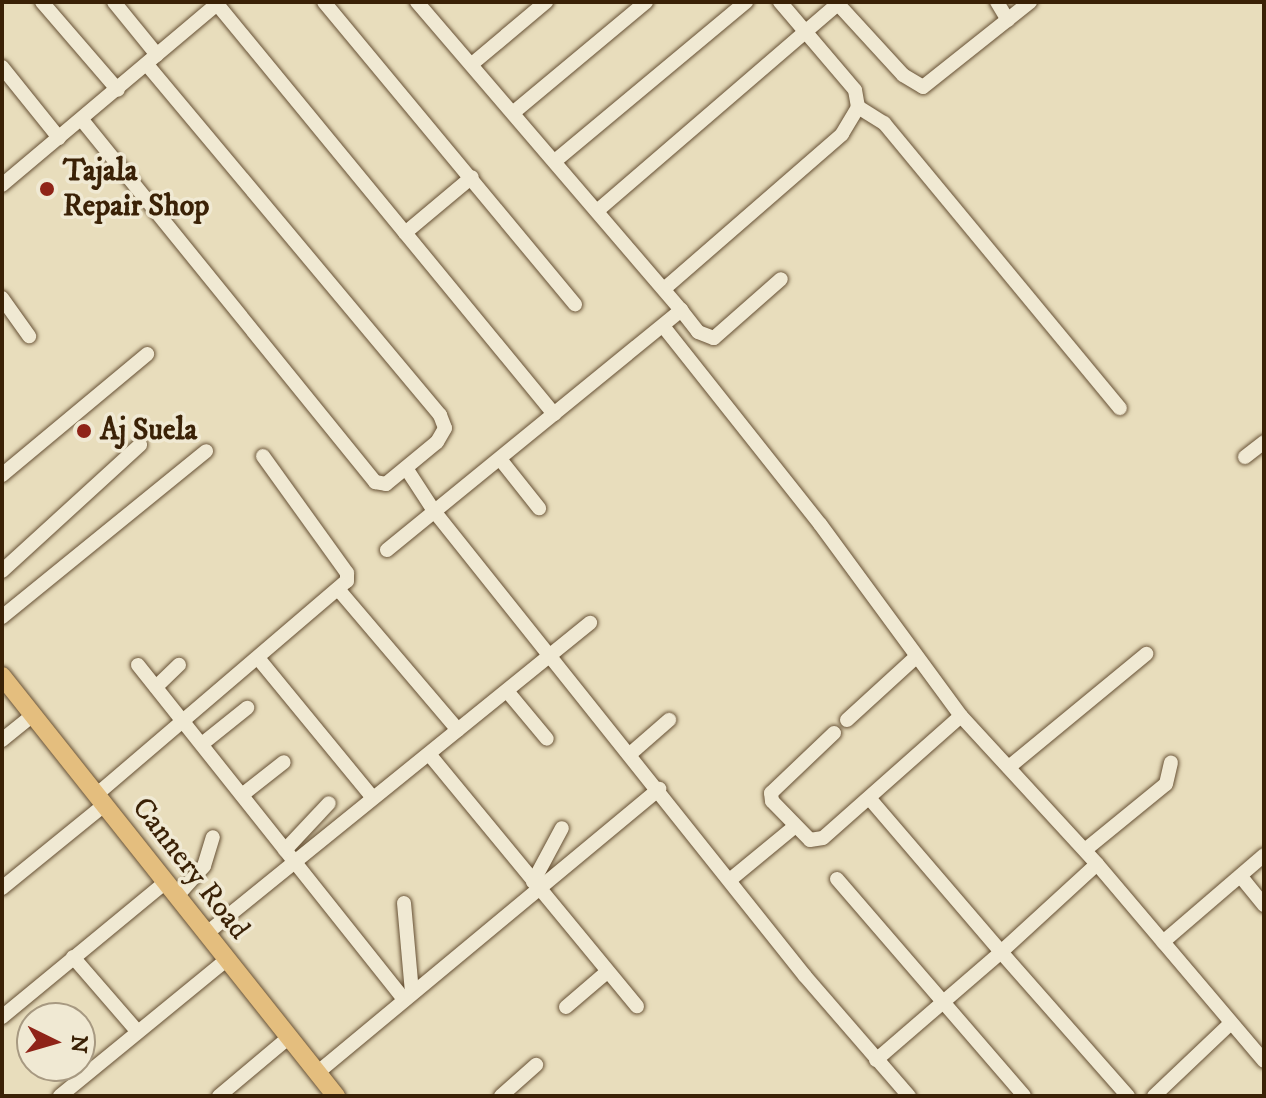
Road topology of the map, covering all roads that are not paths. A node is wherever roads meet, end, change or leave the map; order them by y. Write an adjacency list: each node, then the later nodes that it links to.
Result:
1 (42, 2): 18 (street)
2 (114, 2): 15 (street)
3 (324, 2): 24 (street)
4 (417, 2): 16 (street)
5 (546, 2): 16 (street)
6 (646, 2): 20 (street)
7 (746, 2): 23 (street)
8 (780, 2): 14 (street)
9 (997, 2): 13 (street)
10 (1030, 2): 13 (street)
11 (218, 3): 15 (street); 27 (street)
12 (838, 3): 13 (street); 14 (street)
13 (1008, 20)
14 (806, 32): 19 (street); 26 (street)
15 (152, 59): 18 (street); 44 (street)
16 (472, 64): 20 (street)
17 (2, 67): 22 (street)
18 (118, 90): 21 (street)
19 (858, 107): 29 (street); 36 (street)
20 (514, 112): 23 (street)
21 (82, 120): 22 (street); 44 (street)
22 (59, 138): 25 (street)
23 (555, 161): 26 (street)
24 (472, 177): 27 (street); 31 (street)
25 (4, 180)
26 (597, 211): 29 (street)
27 (405, 233): 37 (street)
28 (781, 279): 32 (street)
29 (664, 289): 32 (street)
30 (2, 298): 34 (street)
31 (575, 304)
32 (681, 310): 33 (street)
33 (663, 326): 37 (street); 55 (street)
34 (29, 336)
35 (147, 354): 45 (street)
36 (1120, 408)
37 (554, 414): 43 (street)
38 (1264, 442): 42 (street)
39 (140, 445): 49 (street)
40 (206, 451): 51 (street)
41 (263, 456): 50 (street)
42 (1245, 457)
43 (500, 459): 46 (street); 47 (street)
44 (406, 468): 47 (street)
45 (2, 475)
46 (539, 508)
47 (434, 511): 48 (street); 54 (street)
48 (387, 550)
49 (2, 571)
50 (338, 589): 56 (street); 68 (street)
51 (2, 617)
52 (590, 623): 54 (street)
53 (1146, 654): 77 (street)
54 (550, 656): 61 (street); 74 (street)
55 (916, 657): 64 (street); 67 (street)
56 (258, 658): 65 (street); 80 (street)
57 (138, 665): 60 (street)
58 (179, 665): 60 (street)
59 (2, 676): 63 (main road, Cannery Road)
60 (156, 687): 65 (street)
61 (507, 691): 68 (street); 70 (street)
62 (247, 708): 72 (street)
63 (33, 715): 71 (street); 82 (main road, Cannery Road)
64 (961, 716): 77 (street); 81 (street)
65 (182, 718): 72 (street); 82 (street)
66 (669, 720): 74 (street)
67 (847, 720)
68 (458, 730): 73 (street)
69 (834, 733): 84 (street)
70 (547, 739)
71 (2, 740)
72 (202, 744): 79 (street)
73 (429, 754): 80 (street); 95 (street)
74 (630, 754): 78 (street)
75 (284, 762): 79 (street)
76 (1171, 763): 88 (street)
77 (1009, 767): 88 (street)
78 (659, 789): 93 (street); 95 (street)
79 (242, 795): 87 (street)
80 (373, 798): 90 (street)
81 (870, 799): 84 (street); 102 (street)
82 (100, 800): 96 (street); 97 (main road, Cannery Road)
83 (329, 803): 87 (street)
84 (794, 827): 93 (street)
85 (562, 828): 95 (street)
86 (213, 837): 97 (street)
87 (285, 850): 90 (street)
88 (1085, 850): 91 (street)
89 (1264, 855): 92 (street)
90 (295, 863): 100 (street); 106 (street)
91 (1097, 864): 101 (street); 102 (street)
92 (1242, 878): 99 (street); 101 (street)
93 (731, 879): 114 (street)
94 (837, 879): 107 (street)
95 (536, 886): 105 (street); 106 (street)
96 (2, 888)
97 (171, 889): 100 (main road, Cannery Road); 103 (street)
98 (404, 903): 106 (street)
99 (1264, 905)
100 (207, 933): 104 (main road, Cannery Road)
101 (1163, 942): 111 (street)
102 (1001, 952): 107 (street); 125 (street)
103 (73, 957): 110 (street); 112 (street)
104 (226, 960): 112 (street); 113 (main road, Cannery Road)
105 (607, 972): 108 (street); 109 (street)
106 (408, 996): 117 (street)
107 (942, 1001): 114 (street); 124 (street)
108 (637, 1006)
109 (566, 1007)
110 (2, 1017)
111 (1231, 1023): 115 (street); 126 (street)
112 (138, 1032): 118 (street)
113 (288, 1038): 117 (main road, Cannery Road); 120 (street)
114 (876, 1060): 123 (street)
115 (1264, 1061)
116 (536, 1065): 122 (street)
117 (317, 1073): 121 (main road, Cannery Road)
118 (78, 1091): 119 (street)
119 (60, 1096)
120 (219, 1096)
121 (336, 1096)
122 (501, 1096)
123 (909, 1096)
124 (1024, 1096)
125 (1128, 1096)
126 (1154, 1096)

